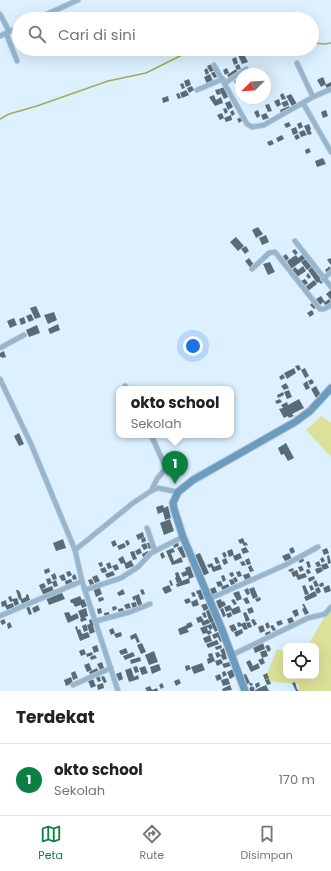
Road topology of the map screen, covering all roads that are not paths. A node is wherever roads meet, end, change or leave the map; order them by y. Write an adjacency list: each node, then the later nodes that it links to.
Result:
1 (78, 0): 2 (street)
2 (51, 12)
3 (0, 14): 5 (street)
4 (12, 30): 5 (street)
5 (8, 32): 6 (street); 7 (street)
6 (0, 36)
7 (12, 45)
8 (15, 56): 9 (street)
9 (17, 61)
10 (297, 63): 16 (street)
11 (214, 65): 13 (street)
12 (235, 75): 13 (street)
13 (224, 81): 15 (street); 17 (street)
14 (331, 89): 16 (street)
15 (197, 90)
16 (313, 97): 17 (street)
17 (303, 103): 18 (street)
18 (331, 152)
19 (295, 241): 22 (street)
20 (252, 269): 24 (street)
21 (331, 272): 22 (street)
22 (323, 279): 23 (street)
23 (331, 287)
24 (331, 305)
25 (24, 335): 26 (street)
26 (0, 348)
27 (0, 379): 35 (street)
28 (331, 388): 31 (main road)
29 (152, 438): 30 (street)
30 (151, 491): 31 (street); 35 (street)
31 (176, 495): 33 (main road)
32 (147, 528): 36 (street)
33 (183, 537): 36 (street); 39 (main road)
34 (318, 546): 39 (street)
35 (75, 550): 37 (street)
36 (155, 551): 38 (street)
37 (82, 581): 38 (street); 42 (street)
38 (85, 590): 43 (street)
39 (209, 599): 44 (main road)
40 (150, 604): 43 (street)
41 (331, 607): 44 (street)
42 (0, 616)
43 (96, 621): 45 (street)
44 (232, 655): 48 (main road)
45 (111, 668): 46 (street); 47 (street)
46 (73, 685)
47 (118, 691)
48 (245, 691)

